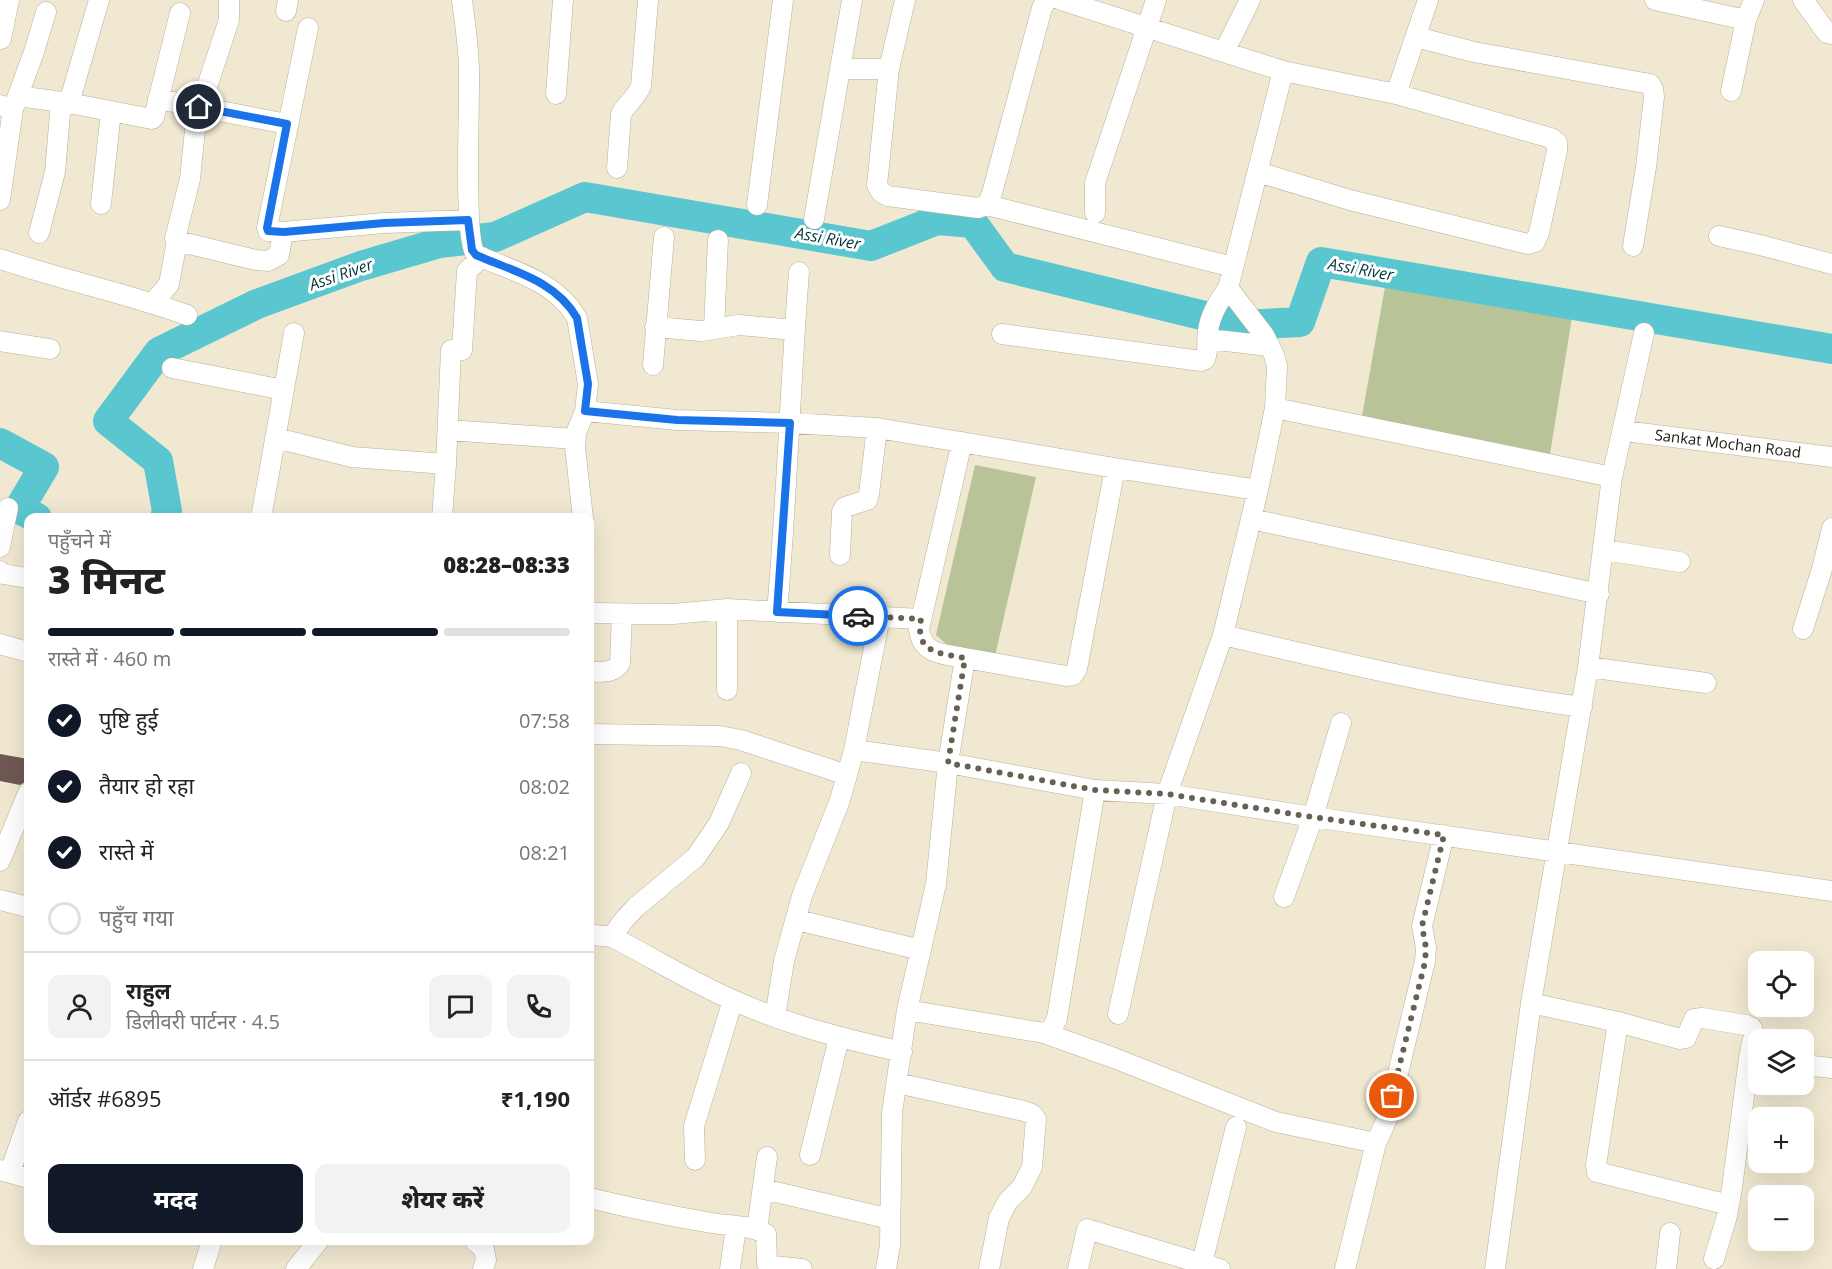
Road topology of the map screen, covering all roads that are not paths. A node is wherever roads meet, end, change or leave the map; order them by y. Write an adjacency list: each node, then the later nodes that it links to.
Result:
1 (99, 0): 35 (street)
2 (229, 0): 37 (street)
3 (462, 0): 48 (street)
4 (563, 0): 32 (street)
5 (648, 0): 40 (street)
6 (783, 0): 44 (street)
7 (852, 0): 28 (street)
8 (905, 0): 29 (street)
9 (1047, 0): 45 (street)
10 (1061, 0): 23 (street)
11 (1156, 0): 23 (street)
12 (1250, 0): 27 (street)
13 (1428, 0): 25 (street)
14 (1655, 0): 21 (street)
15 (1754, 0): 21 (street)
16 (1805, 0): 17 (street); 24 (street)
17 (1814, 0)
18 (5, 5): 26 (street)
19 (46, 12): 36 (street)
20 (180, 13): 34 (street)
21 (1746, 20): 31 (street)
22 (308, 28): 39 (street)
23 (1147, 29): 27 (street); 46 (street)
24 (1832, 34)
25 (1416, 37): 33 (street); 55 (street)
26 (1, 39)
27 (1224, 52): 30 (street)
28 (841, 69): 29 (street); 47 (street)
29 (889, 69): 45 (street)
30 (1283, 70): 33 (street); 41 (street)
31 (1731, 91)
32 (556, 94)
33 (1396, 94): 41 (street)
34 (158, 99): 37 (street); 38 (street)
35 (65, 102): 36 (street); 38 (street); 50 (street)
36 (10, 103): 42 (street)
37 (199, 107): 39 (street); 54 (street)
38 (111, 111): 43 (street)
39 (287, 124): 49 (street)
40 (618, 168)
41 (1258, 172): 59 (street)
42 (0, 200)
43 (101, 204)
44 (757, 205)
45 (987, 205): 59 (street)
46 (1095, 213)
47 (814, 219)
48 (469, 223): 49 (street); 56 (street)
49 (284, 232): 54 (street)
50 (39, 233)
51 (1719, 236): 58 (street)
52 (664, 237): 64 (street)
53 (718, 240): 65 (street)
54 (177, 241): 62 (street)
55 (1633, 246)
56 (477, 253): 78 (street); 81 (street)
57 (0, 259): 62 (street)
58 (1832, 264)
59 (1233, 267): 61 (street)
60 (799, 272): 66 (street)
61 (1233, 295): 70 (street); 71 (street)
62 (153, 303): 63 (street)
63 (187, 315)
64 (655, 327): 65 (street); 74 (street)
65 (714, 329): 66 (street)
66 (794, 330): 79 (street)
67 (294, 333): 76 (street)
68 (1644, 333): 82 (street)
69 (1002, 334): 70 (street)
70 (1208, 335): 71 (street)
71 (1267, 340): 77 (street)
72 (0, 341): 73 (street)
73 (50, 348)
74 (653, 365)
75 (172, 368): 76 (street)
76 (284, 390): 83 (street)
77 (1275, 408): 89 (street); 90 (street)
78 (585, 411): 79 (street); 84 (street)
79 (790, 423): 80 (street); 105 (street)
80 (877, 428): 85 (street); 99 (street)
81 (447, 430): 84 (street); 87 (street)
82 (1623, 431): 86 (street, Sankat Mochan Road); 89 (street)
83 (276, 438): 87 (street); 92 (street)
84 (576, 439): 94 (street)
85 (962, 442): 88 (street); 109 (street)
86 (1832, 457)
87 (446, 464): 93 (street)
88 (1115, 468): 90 (street); 114 (street)
89 (1612, 477): 98 (street)
90 (1258, 490): 95 (street)
91 (8, 508): 97 (street)
92 (264, 513)
93 (442, 513)
94 (582, 513)
95 (1251, 519): 103 (street); 111 (street)
96 (1832, 528): 110 (street)
97 (0, 547)
98 (1604, 550): 100 (street); 103 (street)
99 (840, 555)
100 (1680, 562)
101 (0, 571): 102 (street)
102 (24, 577)
103 (1599, 594): 115 (street)
104 (727, 609): 105 (street); 107 (street); 118 (street)
105 (777, 612): 108 (street)
106 (594, 613): 107 (street)
107 (622, 614): 116 (street)
108 (880, 617): 109 (street); 122 (street)
109 (921, 619): 114 (street)
110 (1803, 629)
111 (1223, 635): 119 (street); 127 (street)
112 (0, 644): 113 (street)
113 (24, 651)
114 (965, 658): 123 (street)
115 (1588, 667): 117 (street); 119 (street)
116 (594, 672)
117 (1706, 684)
118 (727, 690)
119 (1582, 707): 131 (street)
120 (1341, 723): 129 (street)
121 (594, 734): 125 (street)
122 (854, 750): 123 (street); 125 (street)
123 (948, 763): 126 (street); 140 (street)
124 (741, 773): 139 (street)
125 (847, 775): 137 (street)
126 (1095, 790): 127 (street); 148 (street)
127 (1167, 794): 129 (street); 144 (street)
128 (24, 803): 132 (street)
129 (1312, 817): 130 (street); 134 (street)
130 (1444, 835): 131 (street); 157 (street)
131 (1556, 851): 133 (street); 142 (street)
132 (0, 861)
133 (1832, 891)
134 (1284, 897)
135 (0, 900): 136 (street)
136 (24, 906)
137 (796, 920): 140 (street); 145 (street)
138 (594, 935): 139 (street)
139 (612, 937): 141 (street)
140 (921, 950): 143 (street)
141 (733, 1000): 145 (street); 160 (street)
142 (1531, 1003): 146 (street); 183 (street)
143 (907, 1010): 148 (street); 150 (street)
144 (1118, 1014)
145 (775, 1017): 149 (street)
146 (1618, 1022): 147 (street); 164 (street)
147 (1752, 1029)
148 (1044, 1033): 157 (street)
149 (839, 1038): 150 (street); 158 (street)
150 (902, 1052): 153 (street)
151 (1814, 1066): 152 (street)
152 (1832, 1068)
153 (897, 1083): 165 (street); 180 (street)
154 (1748, 1094): 164 (street)
155 (1236, 1127): 173 (street)
156 (24, 1135): 161 (street)
157 (1376, 1143): 182 (street)
158 (810, 1155)
159 (767, 1157): 162 (street)
160 (695, 1160)
161 (13, 1173)
162 (763, 1189): 165 (street); 167 (street)
163 (594, 1199): 166 (street)
164 (1729, 1205): 172 (street)
165 (890, 1219): 179 (street)
166 (736, 1227): 167 (street); 177 (street)
167 (758, 1229): 178 (street)
168 (1670, 1233): 184 (street)
169 (210, 1245): 174 (street)
170 (315, 1245): 175 (street)
171 (480, 1245): 176 (street)
172 (1714, 1259)
173 (1201, 1265): 181 (street)
174 (202, 1269)
175 (296, 1269)
176 (483, 1269)
177 (730, 1269)
178 (802, 1269)
179 (886, 1269)
180 (989, 1269)
181 (1078, 1269)
182 (1345, 1269)
183 (1495, 1269)
184 (1666, 1269)

